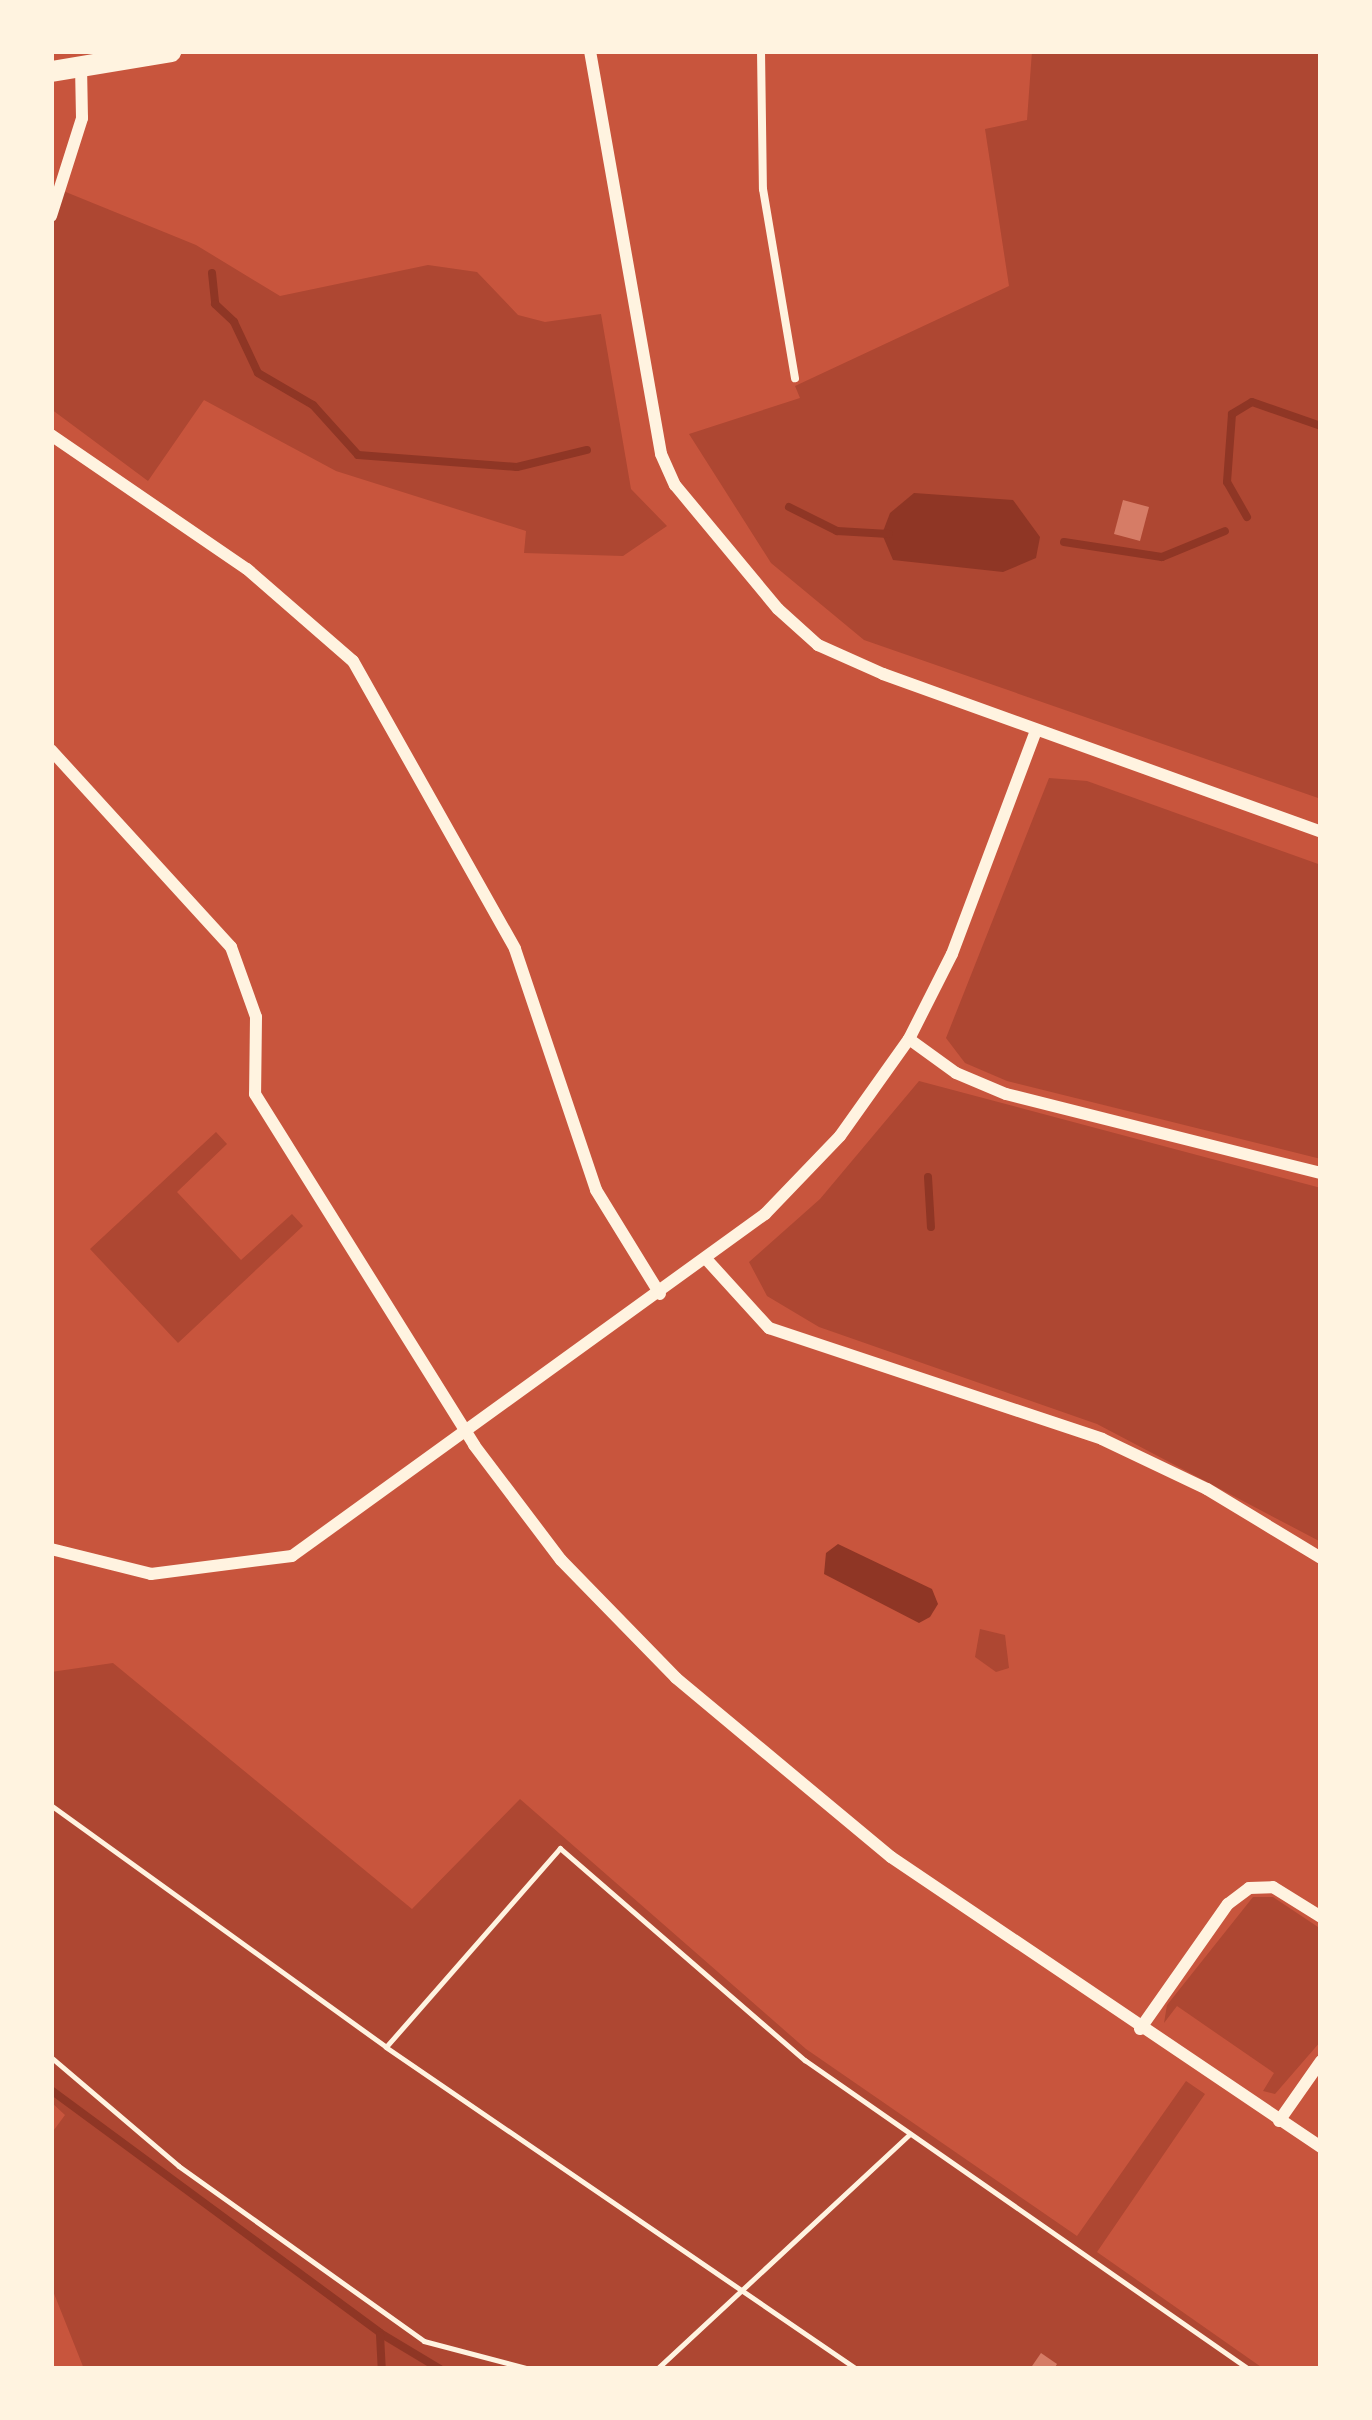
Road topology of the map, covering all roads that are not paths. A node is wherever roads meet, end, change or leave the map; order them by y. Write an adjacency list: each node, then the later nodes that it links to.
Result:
1 (170, 51): 4 (main road)
2 (590, 51): 9 (street)
3 (761, 51): 7 (lane)
4 (81, 66): 5 (main road); 6 (street)
5 (51, 71)
6 (51, 216)
7 (795, 378)
8 (51, 435): 15 (street)
9 (1036, 730): 11 (street); 12 (street)
10 (51, 750): 16 (street)
11 (1321, 832)
12 (909, 1040): 13 (street); 14 (street)
13 (1321, 1173)
14 (708, 1261): 15 (street); 18 (street)
15 (660, 1294): 16 (street)
16 (466, 1432): 17 (street); 20 (street)
17 (51, 1549)
18 (1321, 1558)
19 (1321, 1917): 20 (street)
20 (1140, 2029): 22 (street)
21 (1321, 2060): 22 (street)
22 (1280, 2121): 23 (street)
23 (1321, 2146)

